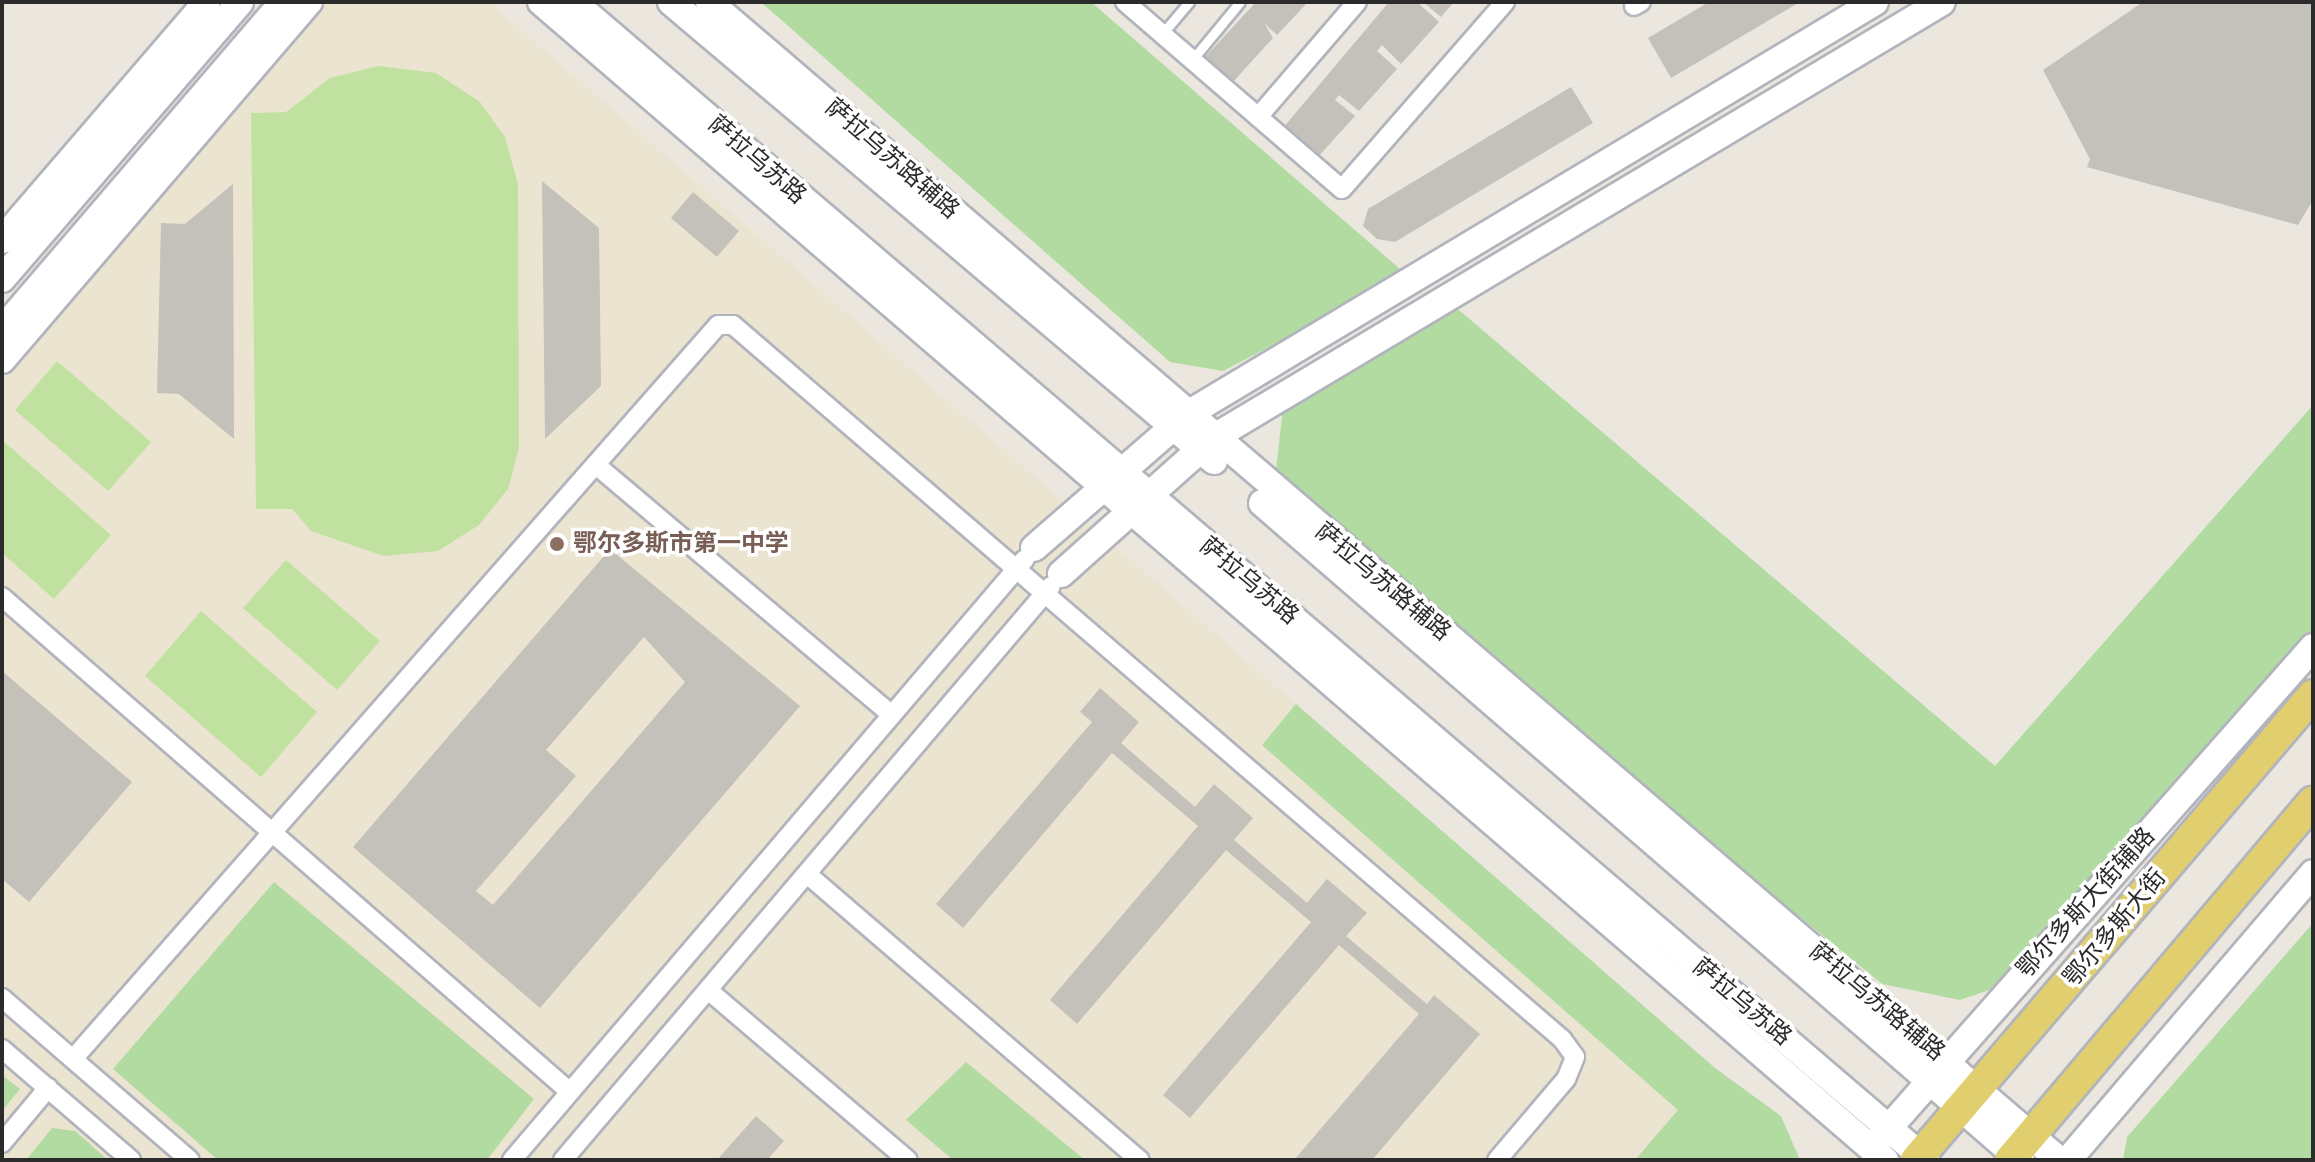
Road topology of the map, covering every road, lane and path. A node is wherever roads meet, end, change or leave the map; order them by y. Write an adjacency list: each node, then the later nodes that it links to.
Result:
1 (207, 2): 19 (street)
2 (240, 2): 19 (street)
3 (283, 2): 21 (street)
4 (309, 2): 22 (street)
5 (541, 2): 26 (street)
6 (573, 2): 26 (street, 萨拉乌苏路)
7 (671, 2): 23 (street)
8 (709, 2): 23 (street, 萨拉乌苏路辅路)
9 (1125, 2): 16 (street)
10 (1189, 2): 16 (lane)
11 (1240, 2): 17 (lane)
12 (1357, 2): 18 (street)
13 (1505, 2): 18 (street)
14 (1875, 2): 23 (street)
15 (1942, 2): 24 (street)
16 (1162, 34): 17 (street)
17 (1192, 60): 18 (street)
18 (1258, 117)
19 (12, 232): 20 (street)
20 (2, 279)
21 (2, 330)
22 (2, 360)
23 (1180, 420): 24 (street); 26 (street)
24 (1206, 443): 27 (street); 42 (street, 萨拉乌苏路辅路); 43 (street)
25 (596, 465): 28 (street); 33 (street); 35 (street)
26 (1110, 476): 27 (street, 萨拉乌苏路); 28 (street)
27 (1137, 500): 29 (street); 47 (street, 萨拉乌苏路); 50 (street)
28 (1026, 558): 29 (street); 33 (street)
29 (1053, 584): 37 (street); 58 (street)
30 (2, 597): 35 (street)
31 (2313, 647): 42 (street, 鄂尔多斯大街辅路)
32 (2313, 695): 46 (main road, 鄂尔多斯大街)
33 (892, 715): 45 (street)
34 (2313, 802): 49 (main road)
35 (272, 833): 41 (street); 45 (street)
36 (2313, 873): 60 (street)
37 (807, 874): 38 (street); 57 (street)
38 (708, 990): 55 (street); 56 (street)
39 (2, 998): 41 (street)
40 (2, 1049): 44 (street)
41 (73, 1059): 53 (street)
42 (1946, 1061): 43 (street, 鄂尔多斯大街辅路); 46 (street, 萨拉乌苏路辅路)
43 (1926, 1080): 46 (street); 47 (street, 鄂尔多斯大街辅路)
44 (48, 1088): 48 (street); 52 (street)
45 (570, 1092): 54 (street)
46 (1970, 1098): 49 (street); 51 (main road, 鄂尔多斯大街)
47 (1889, 1127): 50 (street, 鄂尔多斯大街辅路); 51 (street, 萨拉乌苏路)
48 (2, 1143)
49 (2020, 1153): 59 (street)
50 (1872, 1156)
51 (1920, 1158)
52 (131, 1160)
53 (190, 1160)
54 (512, 1160)
55 (563, 1160)
56 (908, 1160)
57 (1140, 1160)
58 (1497, 1160)
59 (2059, 1160)
60 (2068, 1160)

